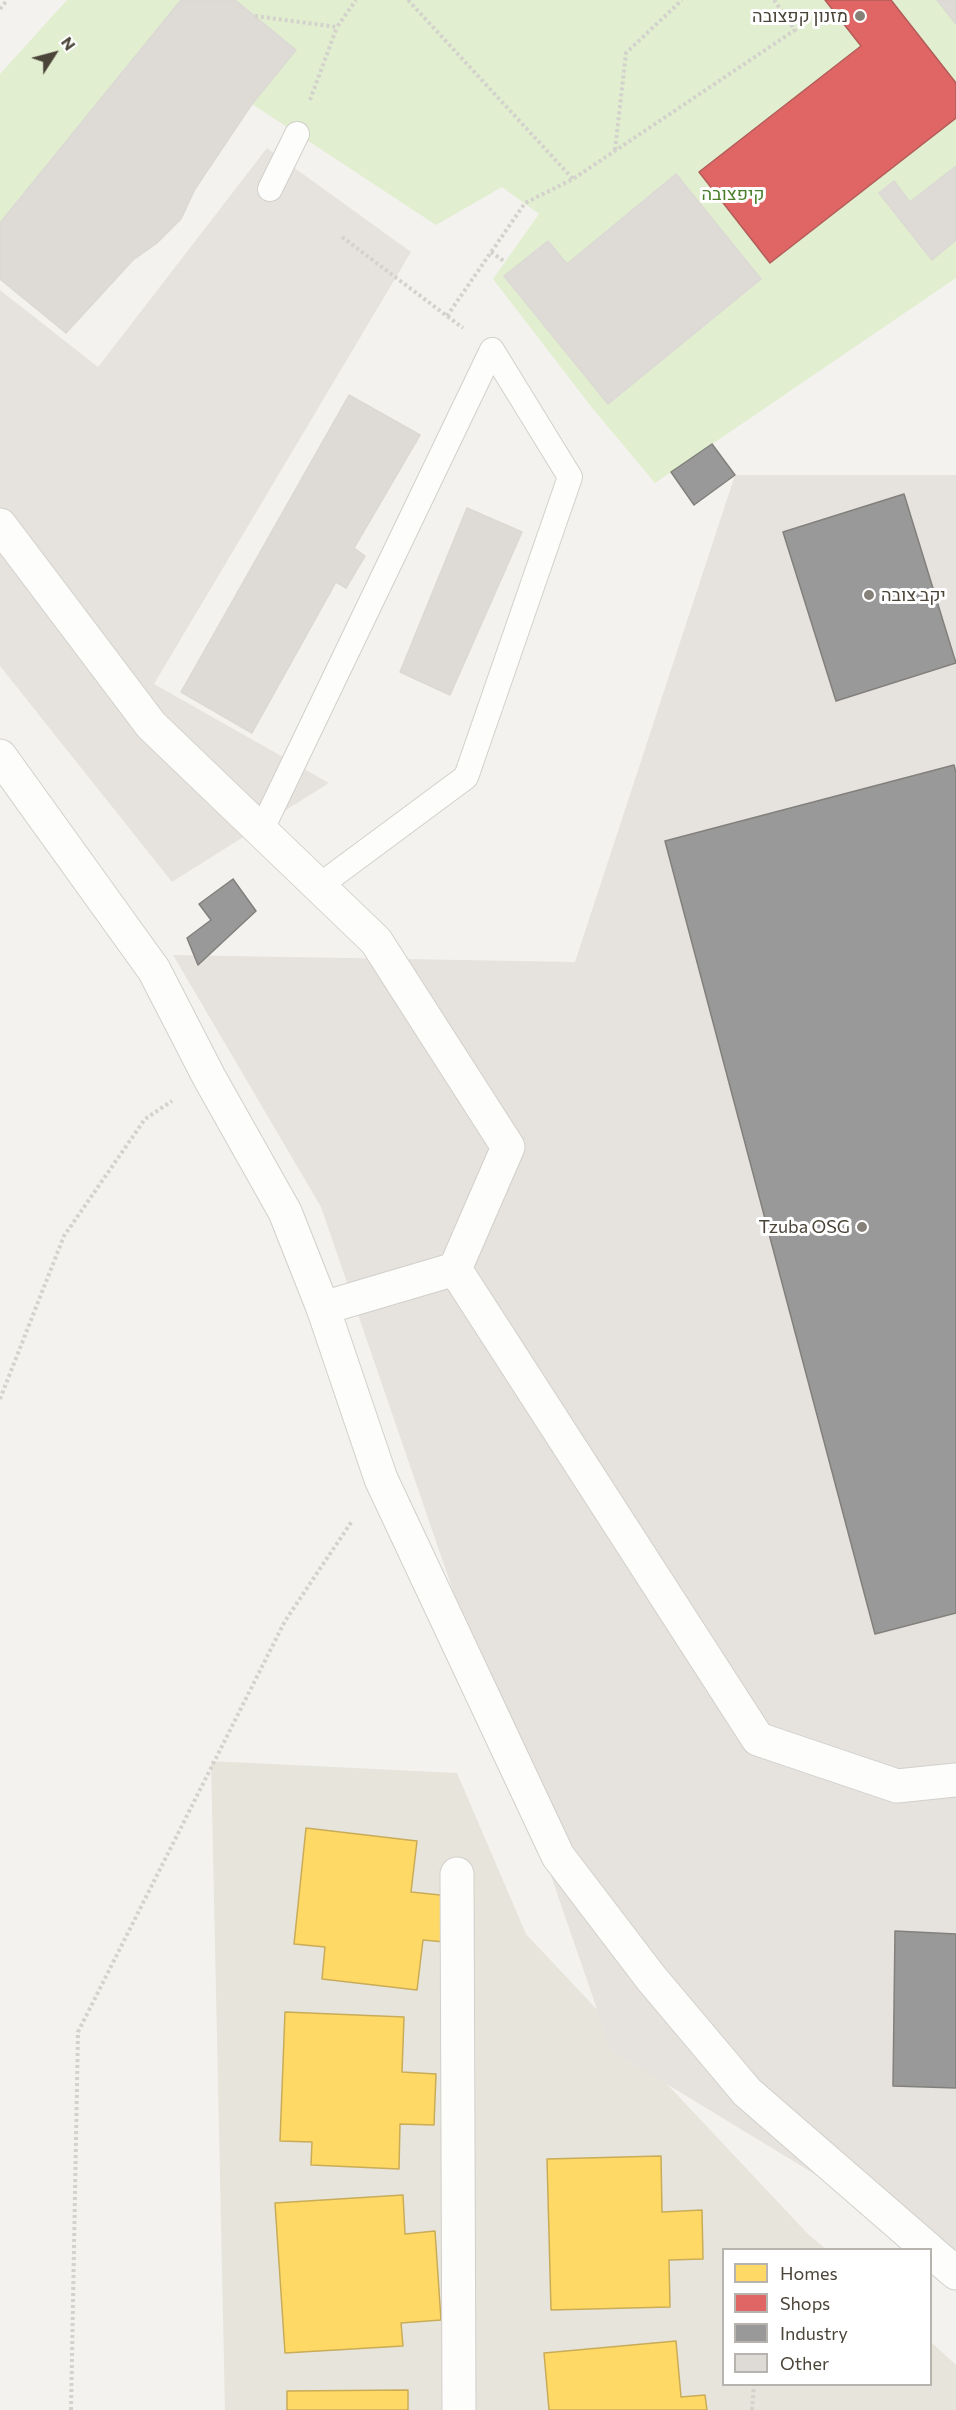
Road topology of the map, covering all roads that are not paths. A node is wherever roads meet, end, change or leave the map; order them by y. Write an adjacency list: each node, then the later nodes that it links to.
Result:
1 (297, 134): 2 (lane)
2 (270, 189)
3 (0, 525): 5 (street)
4 (0, 756): 8 (street)
5 (261, 831): 6 (street); 6 (lane)
6 (320, 886): 7 (street)
7 (455, 1269): 8 (street); 9 (street)
8 (323, 1308): 11 (street)
9 (956, 1780)
10 (457, 1874): 14 (street)
11 (928, 2248)
12 (932, 2252): 13 (street)
13 (956, 2273)
14 (459, 2410)

